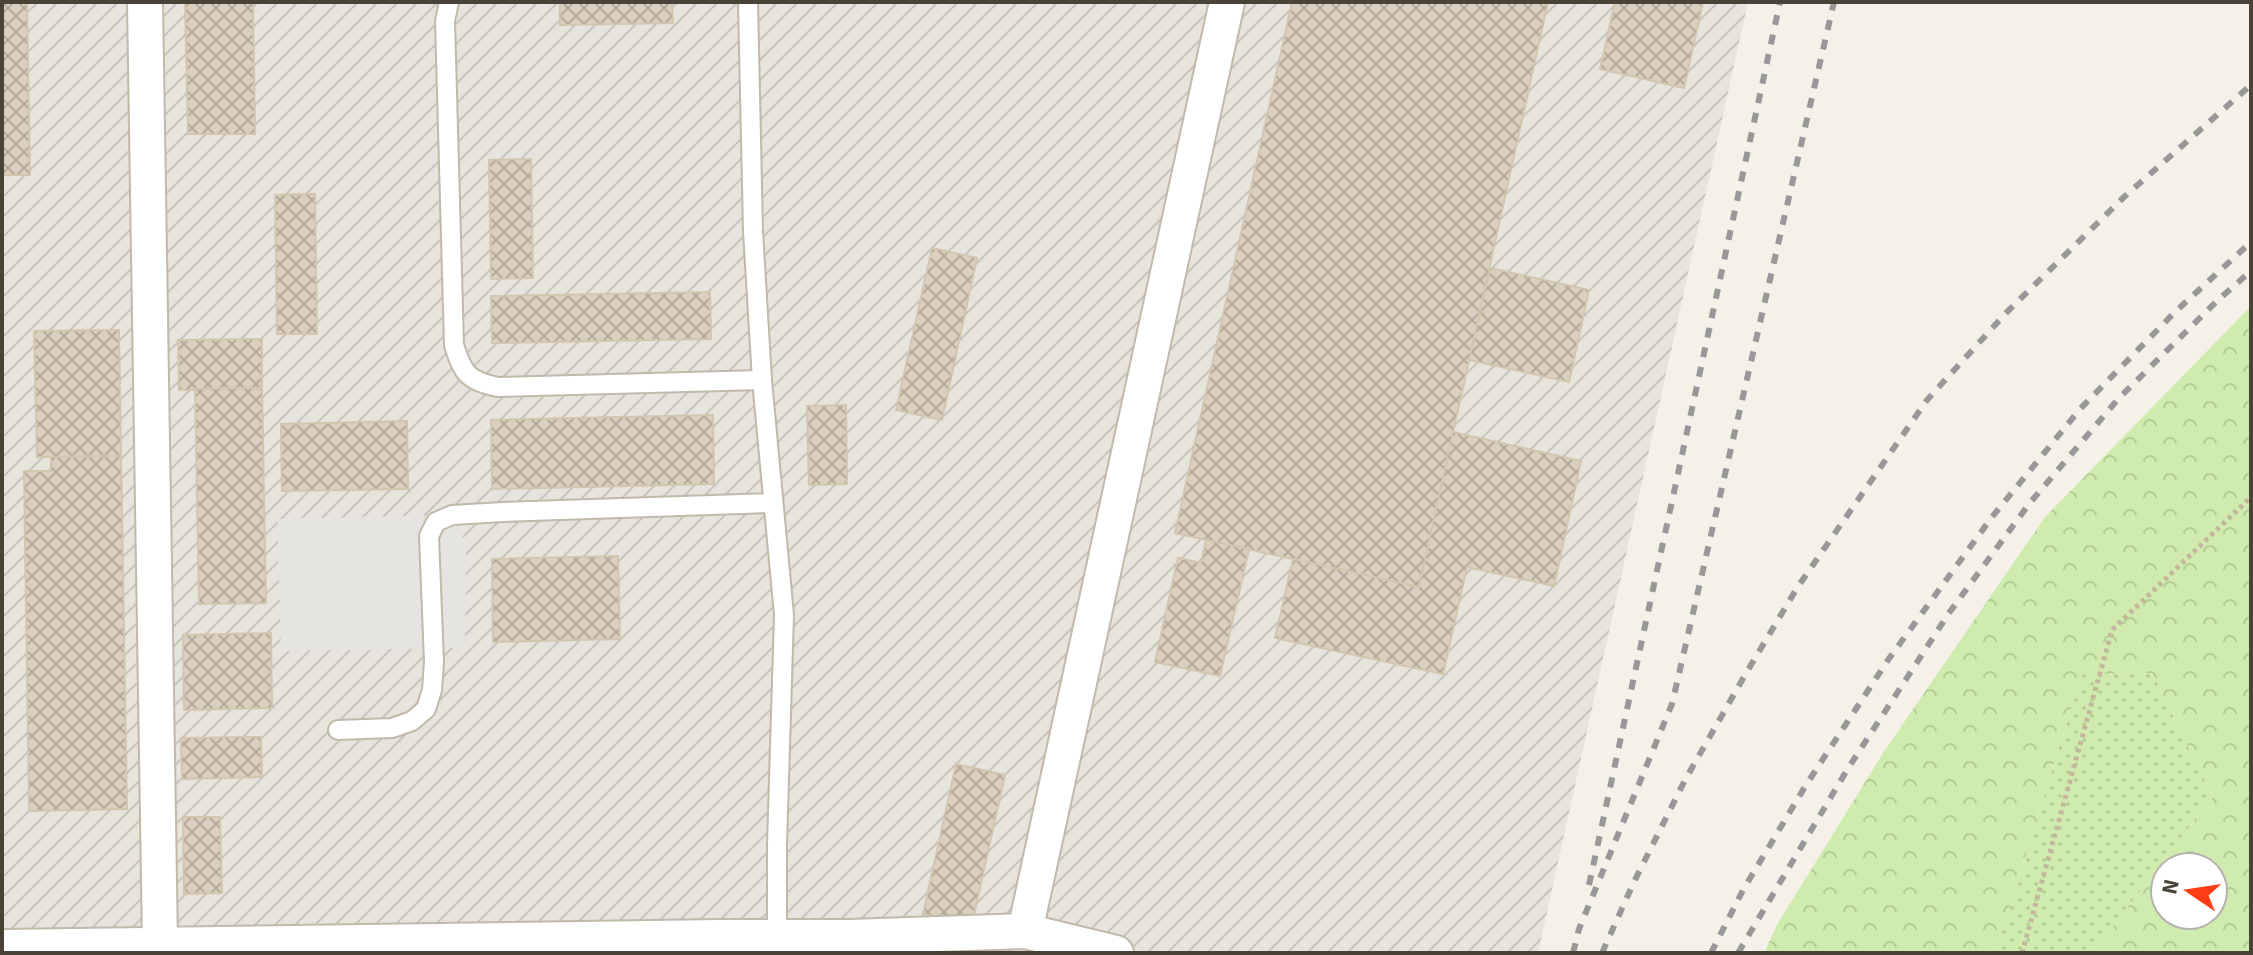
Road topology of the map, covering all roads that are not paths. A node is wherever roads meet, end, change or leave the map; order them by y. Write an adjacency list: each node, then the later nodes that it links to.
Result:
1 (145, 2): 10 (street)
2 (449, 2): 5 (lane)
3 (748, 2): 5 (lane)
4 (1227, 2): 8 (street)
5 (762, 380): 6 (lane)
6 (773, 503): 7 (lane); 9 (lane)
7 (338, 730)
8 (1025, 931): 12 (street); 14 (street)
9 (777, 936): 11 (street); 12 (street)
10 (160, 944): 11 (street); 13 (street)
11 (728, 945)
12 (855, 945)
13 (2, 947)
14 (1116, 953)

